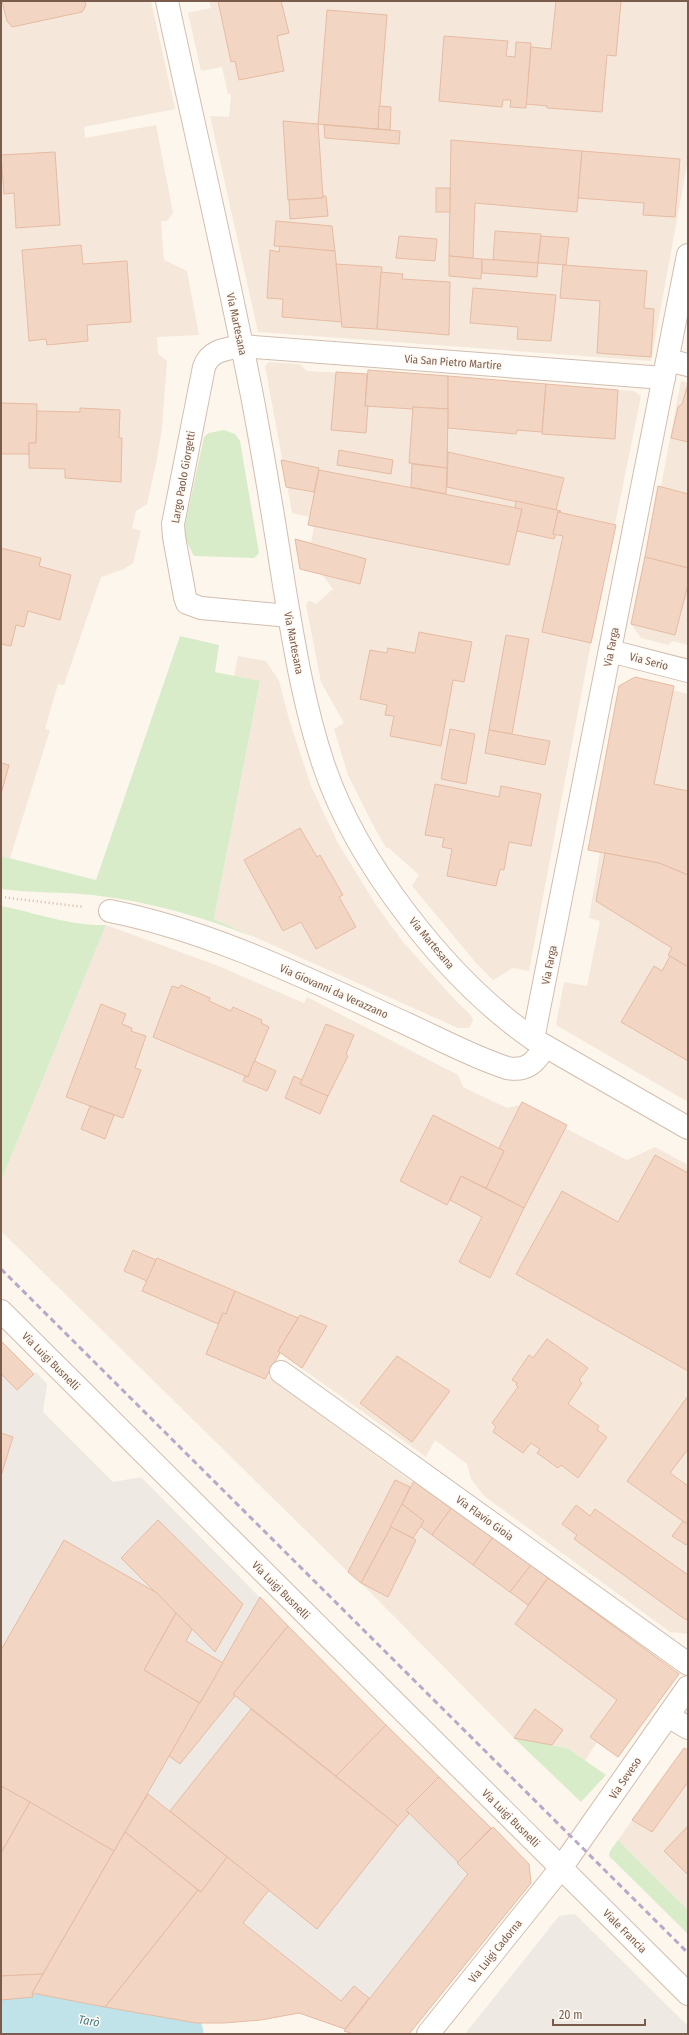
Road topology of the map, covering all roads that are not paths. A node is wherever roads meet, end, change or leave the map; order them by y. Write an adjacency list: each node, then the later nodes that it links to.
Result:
1 (167, 1): 3 (street, Via Martesana)
2 (688, 255): 4 (street, Via Farga)
3 (242, 346): 4 (street, Via San Pietro Martire); 5 (street, Via Martesana); 5 (street, Largo Paolo Giorgetti)
4 (673, 368): 6 (street, Via Farga)
5 (289, 616): 9 (street, Via Martesana)
6 (610, 651): 7 (street, Via Serio); 9 (street, Via Farga)
7 (688, 672)
8 (110, 911): 9 (street, Via Giovanni da Verazzano)
9 (539, 1042): 10 (street, Via Martesana)
10 (688, 1128)
11 (1, 1311): 17 (street, Via Luigi Busnelli)
12 (281, 1372): 13 (street, Via Flavio Gioia)
13 (688, 1664)
14 (688, 1687): 15 (street, Via Seveso)
15 (668, 1716): 16 (street); 17 (street, Via Seveso)
16 (688, 1728)
17 (561, 1868): 18 (street, Viale Francia); 19 (street, Via Luigi Cadorna)
18 (688, 1994)
19 (428, 2034)

